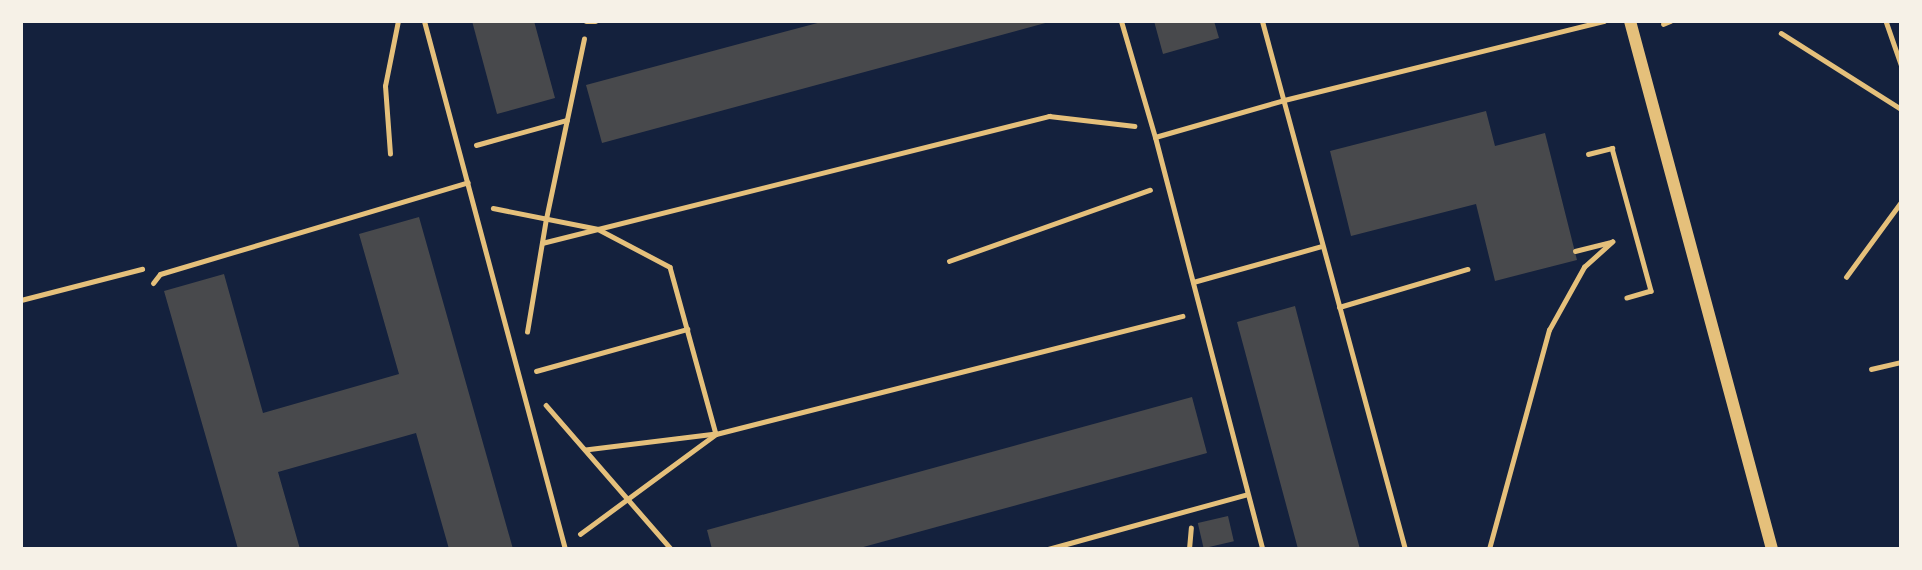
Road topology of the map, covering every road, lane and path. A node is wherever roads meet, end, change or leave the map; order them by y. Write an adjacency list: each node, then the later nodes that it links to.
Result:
1 (398, 21): 20 (path)
2 (424, 21): 19 (lane)
3 (596, 21): 10 (lane)
4 (1121, 21): 17 (lane)
5 (1262, 21): 14 (lane)
6 (1604, 21): 14 (lane)
7 (1630, 21): 58 (street)
8 (1670, 21): 11 (path)
9 (1886, 21): 13 (path)
10 (587, 22): 16 (path)
11 (1663, 24)
12 (1782, 33): 15 (path)
13 (1901, 64)
14 (1284, 100): 18 (lane); 29 (lane)
15 (1901, 109)
16 (567, 120): 19 (path); 26 (path)
17 (1152, 128): 18 (lane); 27 (path)
18 (1155, 137): 23 (lane)
19 (459, 150): 22 (lane)
20 (390, 154)
21 (1588, 154): 37 (path)
22 (468, 182): 25 (lane); 33 (lane)
23 (1167, 183): 31 (path); 35 (lane)
24 (1901, 202): 34 (path)
25 (474, 204): 26 (path); 46 (lane)
26 (546, 219): 27 (path); 28 (path)
27 (598, 229): 28 (path); 41 (path)
28 (542, 243): 42 (path)
29 (1322, 246): 35 (lane); 39 (lane)
30 (1574, 251): 57 (path)
31 (949, 261)
32 (1467, 269): 39 (lane)
33 (160, 274): 36 (lane); 38 (path)
34 (1846, 277)
35 (1193, 282): 40 (lane)
36 (153, 283)
37 (1627, 298)
38 (21, 300)
39 (1339, 307): 56 (lane)
40 (1200, 312): 47 (path); 49 (lane)
41 (687, 329): 44 (path); 47 (path)
42 (527, 335)
43 (1901, 362): 45 (path)
44 (550, 367)
45 (1871, 369)
46 (521, 375): 48 (path); 52 (lane)
47 (716, 434): 48 (path); 50 (path)
48 (586, 450): 50 (path)
49 (1247, 494): 54 (lane); 55 (lane)
50 (628, 500): 51 (path); 53 (path)
51 (576, 537)
52 (565, 549)
53 (671, 549)
54 (1048, 549)
55 (1262, 549)
56 (1405, 549)
57 (1489, 549)
58 (1772, 549)

